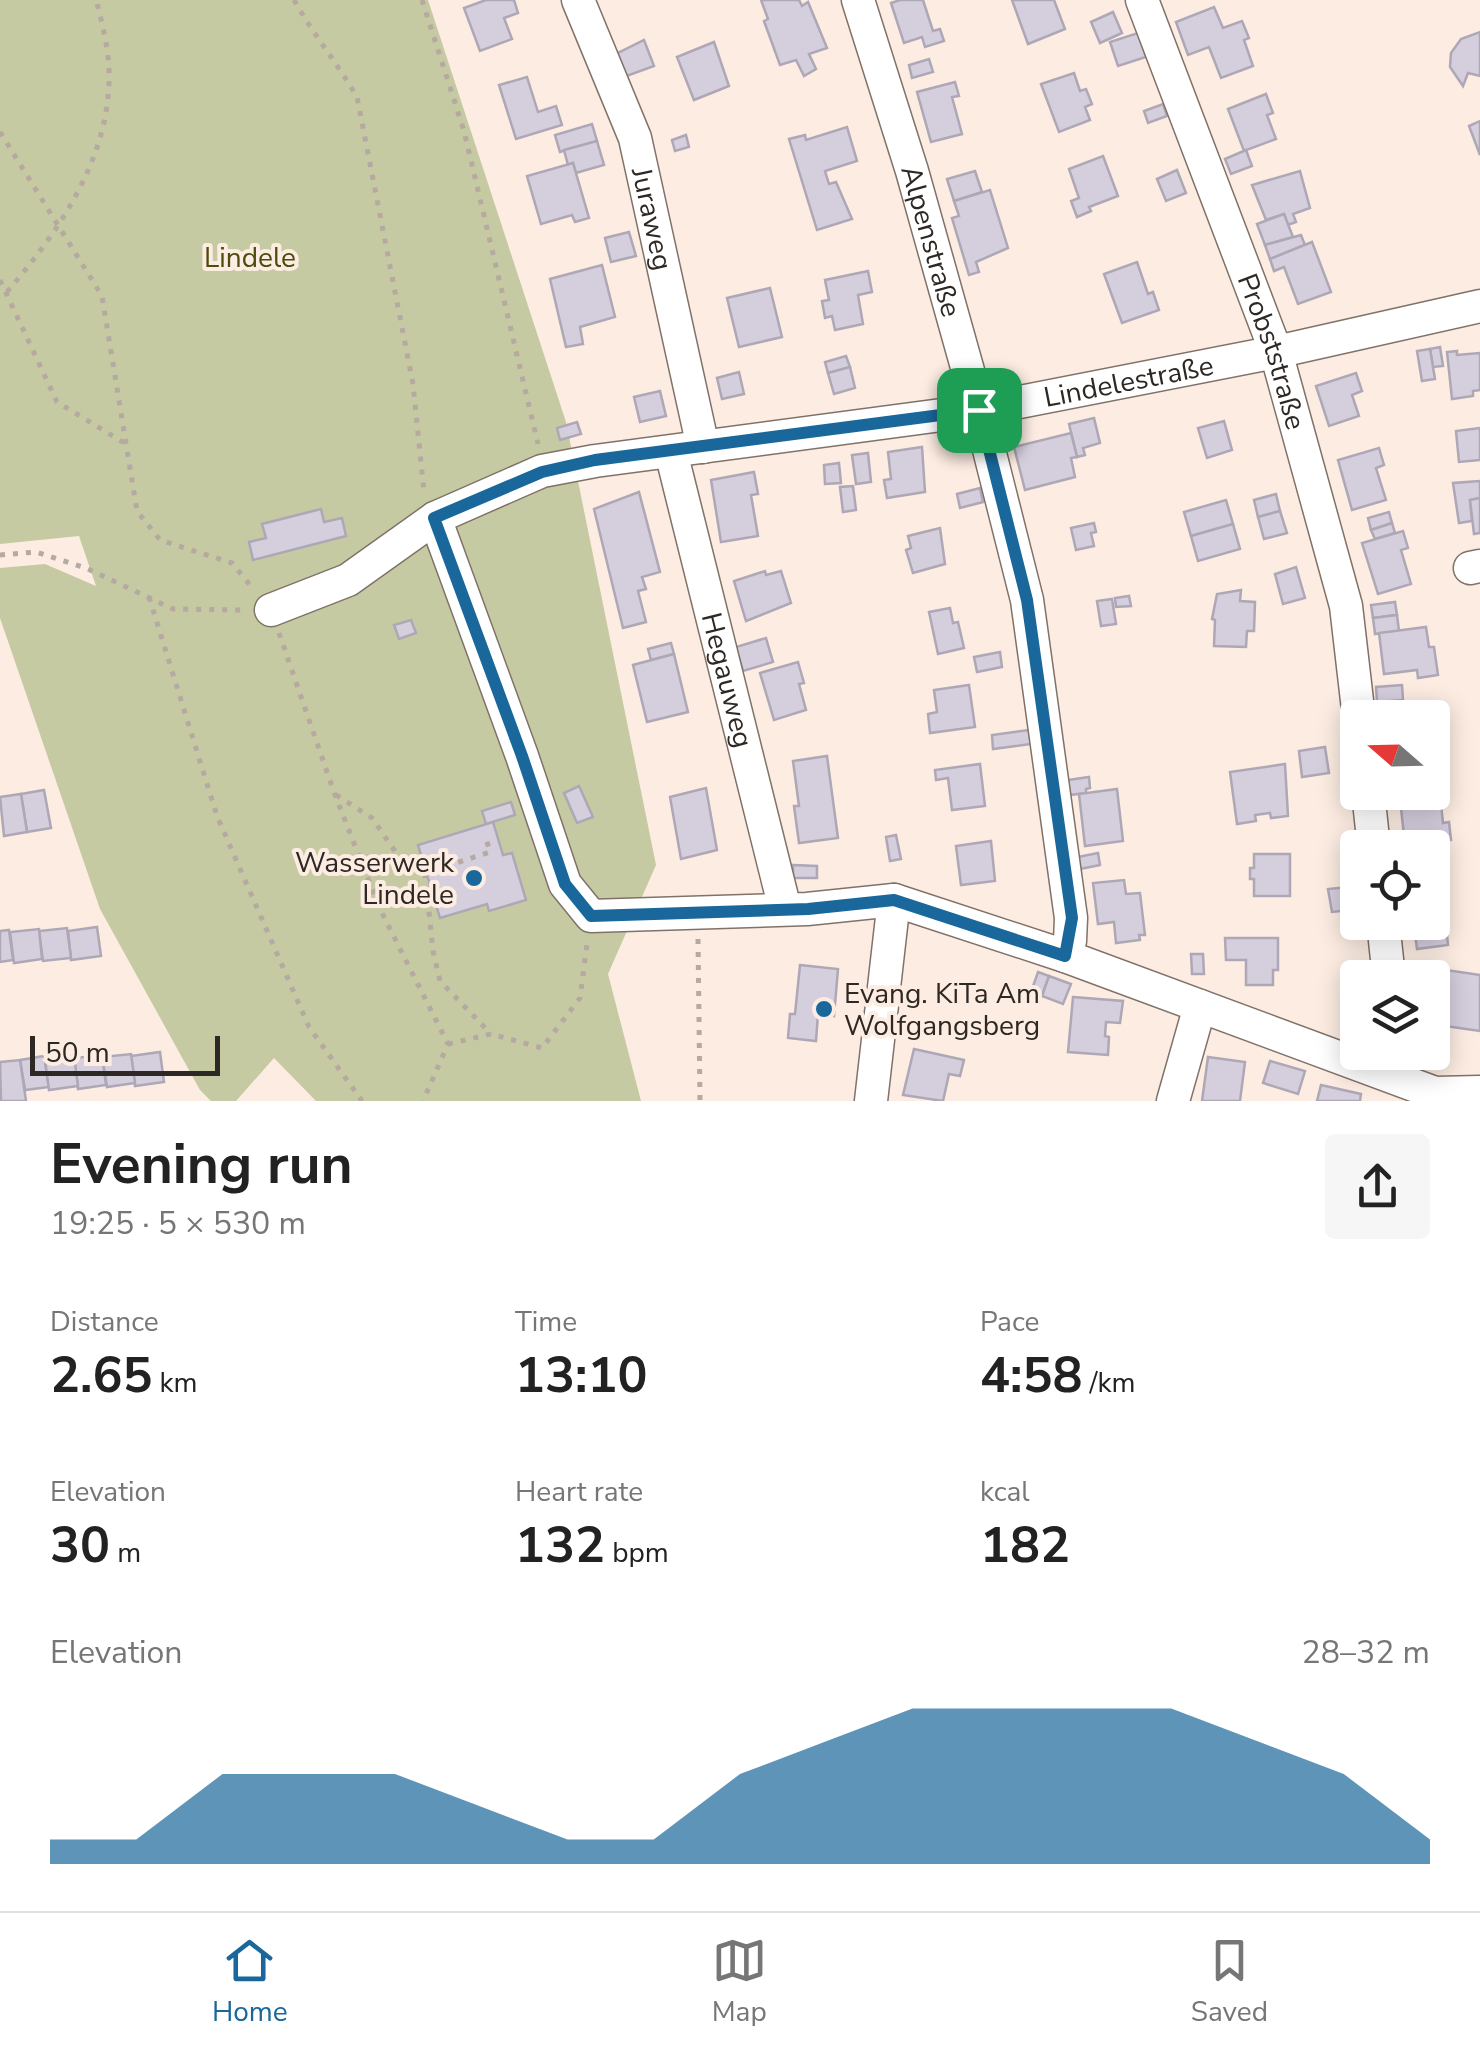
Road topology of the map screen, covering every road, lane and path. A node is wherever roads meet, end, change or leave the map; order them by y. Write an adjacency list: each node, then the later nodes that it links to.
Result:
1 (96, 0): 8 (path)
2 (294, 0): 17 (path)
3 (422, 0): 16 (path)
4 (578, 0): 15 (street, Juraweg)
5 (858, 0): 13 (street, Alpenstraße)
6 (1142, 0): 12 (street, Probststraße)
7 (0, 132): 8 (path)
8 (58, 228): 10 (path); 14 (path)
9 (0, 280): 10 (path)
10 (8, 292): 14 (path)
11 (1480, 306): 12 (street, Lindelestraße)
12 (1276, 352): 13 (street, Lindelestraße); 21 (street, Probststraße)
13 (979, 410): 15 (street, Lindelestraße); 29 (street, Alpenstraße)
14 (126, 444): 20 (path)
15 (687, 449): 16 (street, Lindelestraße); 26 (street, Hegauweg)
16 (542, 472): 17 (street, Lindelestraße)
17 (434, 518): 20 (street, Lindelestraße); 28 (street)
18 (0, 554): 19 (path)
19 (149, 598): 20 (path); 36 (path)
20 (271, 610): 22 (path)
21 (1357, 700)
22 (335, 794): 24 (path); 32 (path)
23 (484, 835): 24 (path)
24 (425, 873): 31 (path)
25 (894, 900): 26 (street); 29 (street); 39 (street)
26 (784, 909): 27 (street)
27 (698, 911): 28 (street); 38 (path)
28 (591, 916): 31 (path)
29 (1065, 956): 30 (street)
30 (1200, 1006): 33 (street); 40 (street)
31 (490, 1034): 32 (path)
32 (448, 1044): 37 (path)
33 (1340, 1049)
34 (1403, 1070): 35 (street)
35 (1480, 1092)
36 (362, 1101)
37 (424, 1101)
38 (700, 1101)
39 (872, 1101)
40 (1173, 1101)

